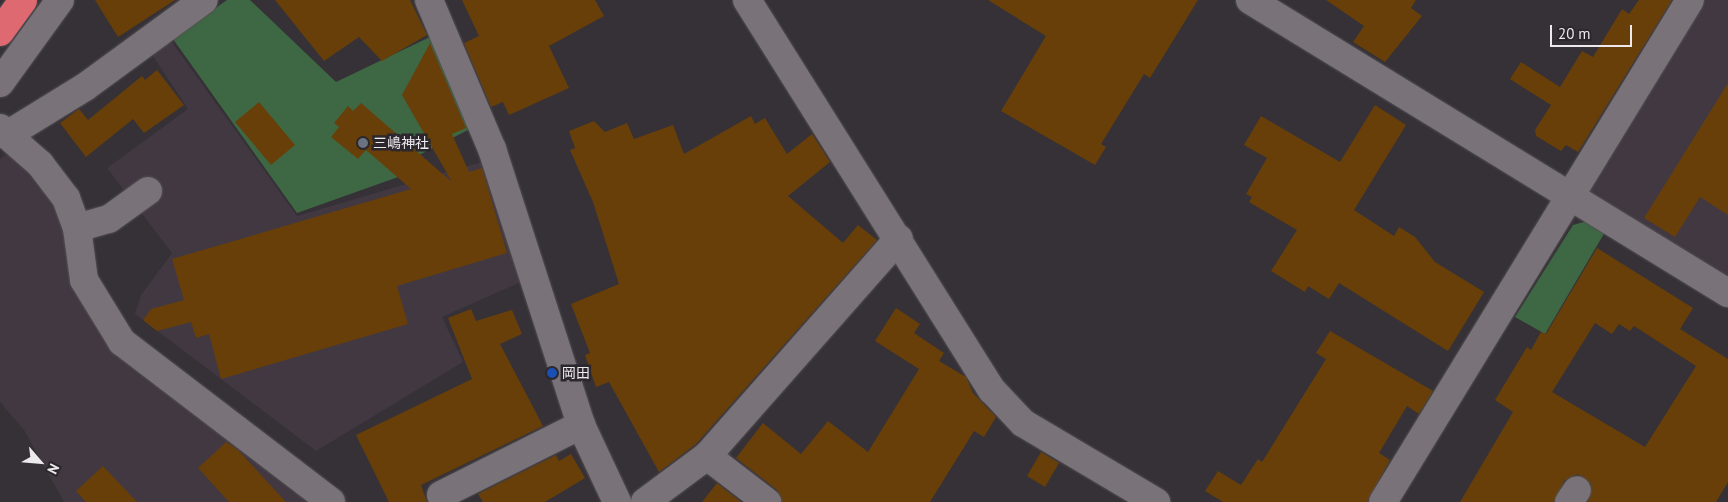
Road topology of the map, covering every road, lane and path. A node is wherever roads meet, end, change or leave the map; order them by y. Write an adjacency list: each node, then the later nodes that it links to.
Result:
1 (23, 0): 8 (highway)
2 (60, 0): 9 (street)
3 (204, 0): 10 (street)
4 (429, 0): 16 (street)
5 (747, 0): 14 (street)
6 (1250, 0): 12 (street)
7 (1690, 0): 12 (street)
8 (0, 32)
9 (0, 82)
10 (4, 132): 13 (street)
11 (148, 192): 13 (street)
12 (1570, 196): 15 (street); 24 (street)
13 (77, 228): 19 (street)
14 (899, 238): 17 (street); 23 (street)
15 (1728, 293)
16 (581, 425): 18 (street); 20 (street)
17 (708, 456): 21 (street); 22 (street)
18 (457, 494)
19 (331, 502)
20 (618, 502)
21 (645, 502)
22 (767, 502)
23 (1156, 502)
24 (1383, 502)

